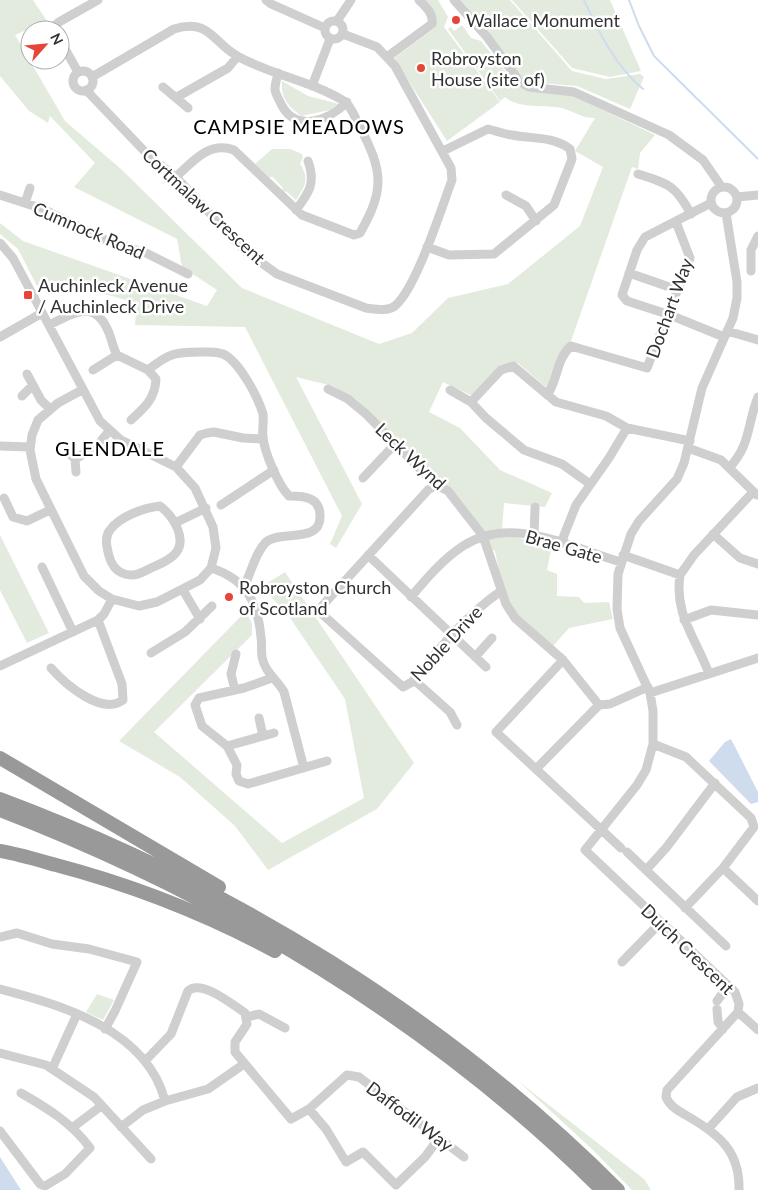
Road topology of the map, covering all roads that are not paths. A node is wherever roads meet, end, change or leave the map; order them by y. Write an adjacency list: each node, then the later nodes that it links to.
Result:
1 (98, 0): 6 (street)
2 (266, 0): 8 (street)
3 (351, 0): 7 (street)
4 (419, 0): 12 (street)
5 (454, 0): 27 (street)
6 (63, 20)
7 (337, 21): 8 (street); 9 (street)
8 (325, 28): 10 (street)
9 (342, 34): 10 (street); 12 (street, Cortmalaw Crescent)
10 (330, 39): 17 (street)
11 (237, 57): 15 (street); 16 (street); 20 (street)
12 (387, 57): 23 (street, Cortmalaw Crescent)
13 (70, 58): 14 (street)
14 (78, 72): 16 (street); 19 (street)
15 (278, 74): 17 (street); 21 (street)
16 (92, 77): 19 (street)
17 (312, 86): 21 (street)
18 (163, 87): 20 (street)
19 (86, 90): 26 (street, Cortmalaw Crescent)
20 (177, 97): 22 (street)
21 (347, 102): 35 (street)
22 (188, 108)
23 (444, 151): 38 (street); 42 (street, Cortmalaw Crescent)
24 (308, 161): 35 (street)
25 (638, 174): 37 (street)
26 (176, 177): 35 (street); 42 (street, Cortmalaw Crescent)
27 (722, 186): 32 (street); 34 (street)
28 (30, 188): 33 (street)
29 (0, 195): 33 (street, Cumnock Road)
30 (506, 195): 38 (street)
31 (758, 195): 32 (street)
32 (738, 197): 36 (street)
33 (26, 203): 45 (street, Cumnock Road)
34 (711, 203): 36 (street); 37 (street)
35 (296, 210)
36 (726, 213): 50 (street)
37 (691, 214): 39 (street)
38 (536, 221): 42 (street)
39 (676, 222): 44 (street); 46 (street, Dochart Way)
40 (758, 236): 43 (street)
41 (0, 243): 47 (street)
42 (426, 247)
43 (751, 270)
44 (629, 273): 46 (street); 48 (street)
45 (188, 274)
46 (678, 290): 48 (street, Dochart Way)
47 (42, 312): 49 (street); 51 (street)
48 (670, 315): 50 (street); 61 (street, Dochart Way)
49 (49, 326): 53 (street); 59 (street)
50 (726, 334): 52 (street); 71 (street)
51 (0, 337)
52 (758, 340)
53 (117, 355): 54 (street); 55 (street)
54 (93, 370)
55 (148, 370): 66 (street); 69 (street)
56 (27, 374): 57 (street)
57 (33, 386): 62 (street); 65 (street)
58 (328, 389): 70 (street, Leck Wynd)
59 (82, 390): 65 (street); 68 (street)
60 (450, 390): 64 (street)
61 (547, 395): 64 (street); 67 (street)
62 (22, 396)
63 (758, 397): 77 (street)
64 (472, 402): 81 (street)
65 (50, 409): 73 (street)
66 (131, 420)
67 (628, 428): 71 (street); 81 (street)
68 (109, 431): 75 (street); 76 (street)
69 (263, 438): 76 (street); 78 (street)
70 (396, 443): 80 (street); 82 (street, Leck Wynd)
71 (689, 444): 77 (street); 95 (street)
72 (0, 446): 73 (street)
73 (30, 447): 88 (street)
74 (67, 451): 75 (street)
75 (74, 460): 79 (street)
76 (176, 467): 87 (street)
77 (729, 468): 83 (street)
78 (274, 470): 85 (street); 100 (street)
79 (76, 472)
80 (363, 478)
81 (590, 484): 93 (street)
82 (436, 485): 91 (street, Leck Wynd); 94 (street, Noble Drive)
83 (756, 494): 90 (street)
84 (4, 498): 88 (street)
85 (221, 505)
86 (535, 507): 92 (street)
87 (206, 508): 89 (street); 98 (street)
88 (50, 510): 104 (street)
89 (175, 523): 89 (street)
90 (713, 534): 96 (street); 99 (street)
91 (483, 536): 92 (street, Brae Gate); 102 (street, Leck Wynd); 103 (street, Brae Gate)
92 (534, 536): 93 (street, Brae Gate)
93 (561, 543): 95 (street, Brae Gate)
94 (368, 555): 103 (street); 123 (street, Noble Drive)
95 (622, 558): 99 (street, Brae Gate); 125 (street)
96 (758, 564)
97 (42, 567): 110 (street)
98 (211, 568): 100 (street); 101 (street)
99 (680, 575): 109 (street)
100 (244, 587): 122 (street)
101 (183, 590): 104 (street); 107 (street)
102 (502, 591): 111 (street, Noble Drive); 117 (street, Leck Wynd)
103 (411, 597): 111 (street)
104 (112, 599): 108 (street)
105 (212, 606): 107 (street)
106 (758, 614): 109 (street)
107 (200, 619): 113 (street)
108 (98, 620): 110 (street); 120 (street)
109 (684, 620): 121 (street)
110 (74, 632): 118 (street)
111 (451, 634): 115 (street); 123 (street, Noble Drive)
112 (492, 638): 115 (street)
113 (151, 653)
114 (236, 654): 124 (street)
115 (474, 657): 119 (street)
116 (758, 658): 121 (street)
117 (563, 660): 126 (street, Leck Wynd); 136 (street)
118 (0, 666)
119 (486, 667)
120 (51, 668)
121 (709, 674): 125 (street)
122 (272, 678): 124 (street); 135 (street)
123 (414, 680): 128 (street)
124 (235, 690): 132 (street)
125 (649, 690): 126 (street); 131 (street)
126 (598, 705): 136 (street)
127 (259, 718): 130 (street)
128 (458, 725)
129 (274, 733): 130 (street)
130 (263, 736): 132 (street)
131 (653, 744): 137 (street); 140 (street)
132 (227, 746): 135 (street)
133 (0, 758): 150 (highway)
134 (327, 762): 135 (street)
135 (304, 768)
136 (537, 768): 140 (street)
137 (715, 782): 142 (street); 143 (street)
138 (0, 799): 150 (highway)
139 (0, 810): 153 (highway)
140 (601, 828): 143 (street); 146 (street, Duich Crescent)
141 (0, 851): 153 (highway)
142 (723, 868): 144 (street); 145 (street)
143 (646, 870): 145 (street)
144 (758, 900)
145 (685, 908): 148 (street)
146 (661, 922): 149 (street); 151 (street, Duich Crescent)
147 (0, 937): 158 (street)
148 (726, 946)
149 (622, 962)
150 (355, 977): 178 (highway)
151 (728, 986): 154 (street, Duich Crescent); 159 (street)
152 (0, 989): 155 (street)
153 (363, 996): 177 (highway)
154 (738, 1012): 159 (street, Duich Crescent); 160 (street)
155 (77, 1014): 158 (street); 164 (street)
156 (247, 1017): 157 (street); 162 (street); 163 (street)
157 (285, 1028)
158 (105, 1029): 162 (street)
159 (724, 1029): 172 (street, Duich Crescent)
160 (758, 1030)
161 (0, 1053): 164 (street)
162 (145, 1061): 167 (street)
163 (244, 1064): 167 (street); 169 (street)
164 (52, 1069): 168 (street)
165 (758, 1088): 172 (street)
166 (21, 1093): 171 (street)
167 (165, 1101): 170 (street)
168 (101, 1106): 170 (street); 171 (street)
169 (309, 1109): 174 (street, Daffodil Way); 174 (street)
170 (121, 1127): 176 (street)
171 (72, 1128): 173 (street)
172 (709, 1128): 179 (street, Duich Crescent)
173 (0, 1131)
174 (439, 1138): 175 (street, Daffodil Way)
175 (464, 1157)
176 (151, 1159)
177 (602, 1190)
178 (618, 1190)
179 (739, 1190)

